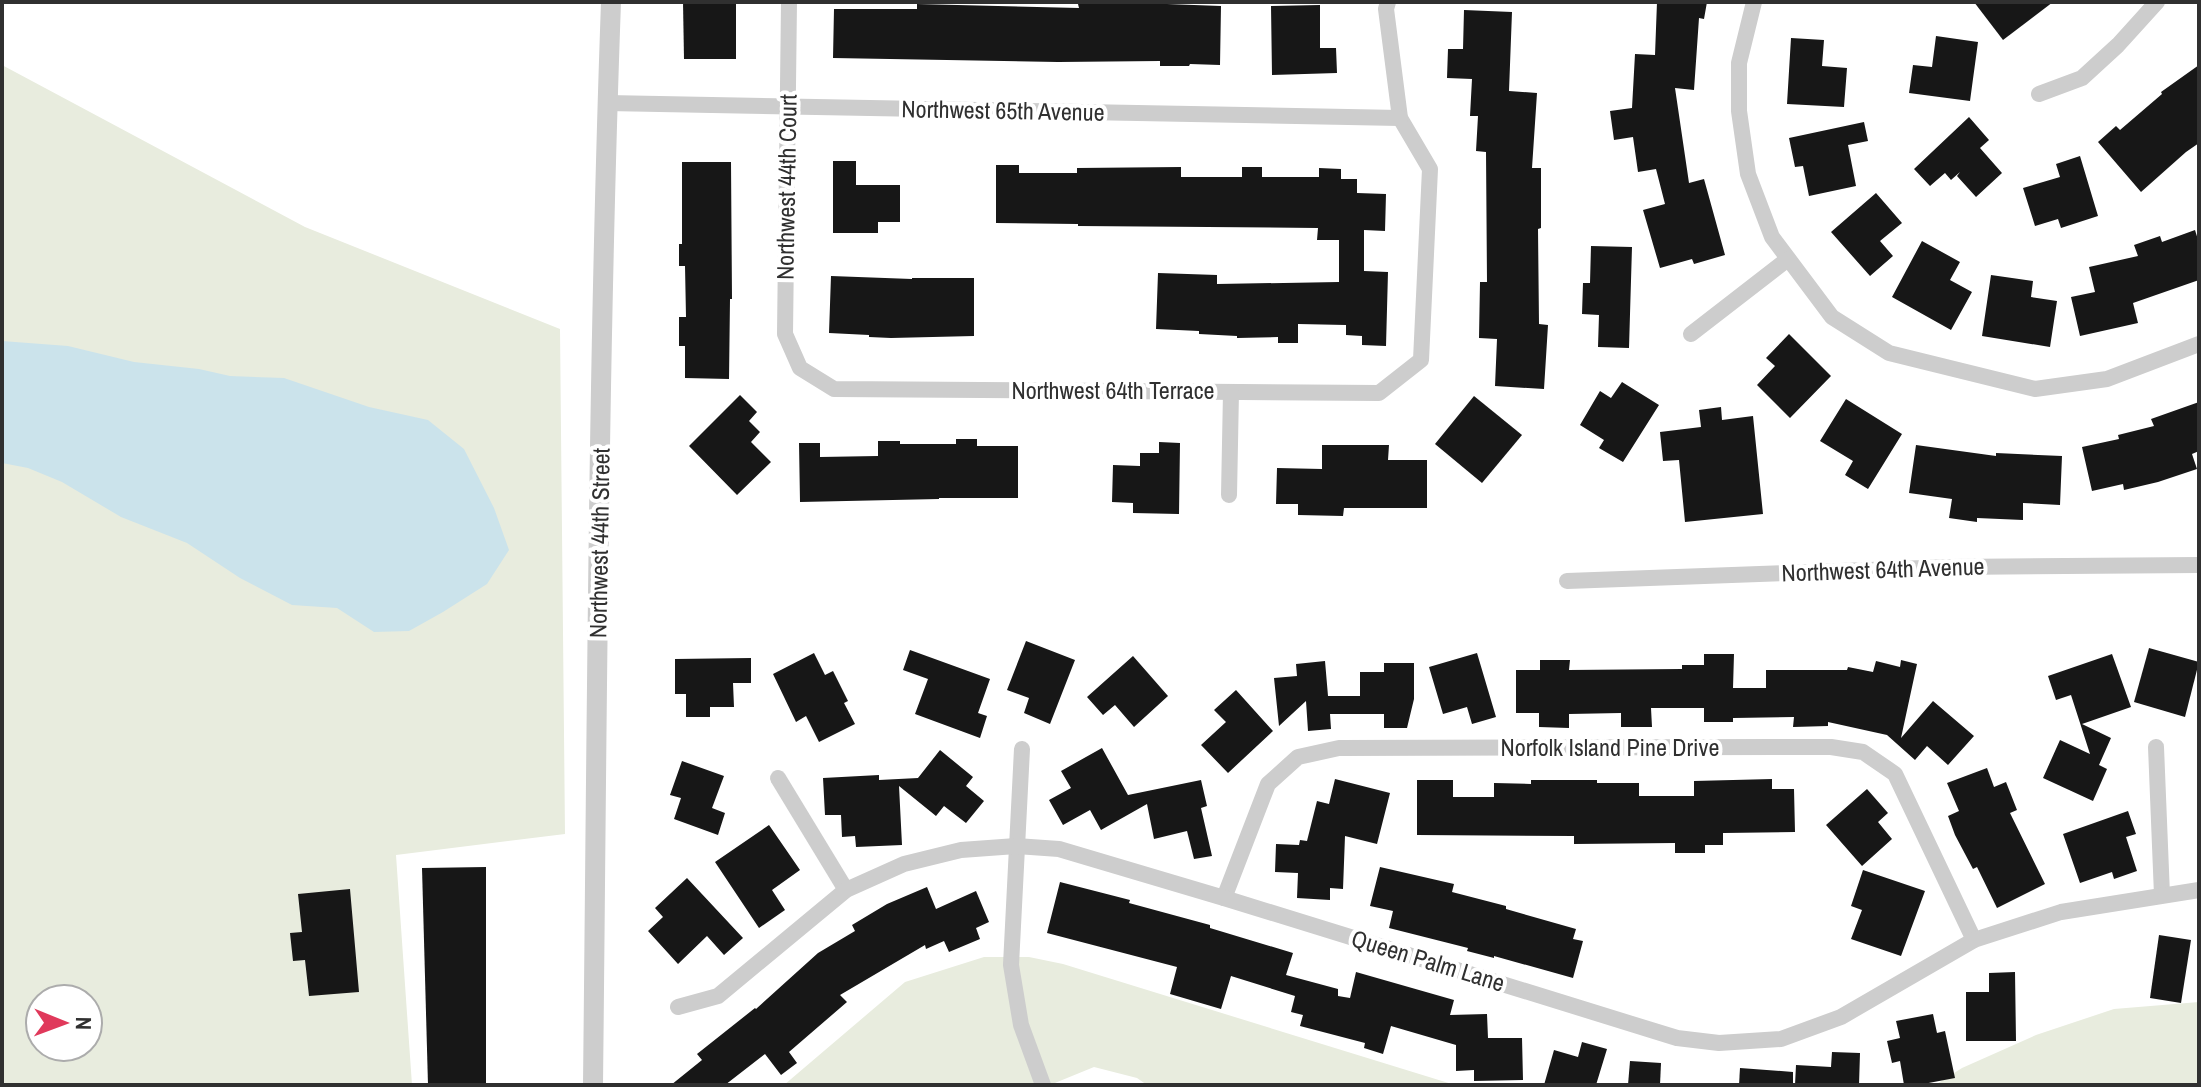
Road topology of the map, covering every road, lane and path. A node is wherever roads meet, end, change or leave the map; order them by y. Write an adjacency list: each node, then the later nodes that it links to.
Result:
1 (611, 2): 7 (street, Northwest 44th Street)
2 (789, 2): 8 (street, Northwest 44th Court)
3 (1388, 2): 9 (street)
4 (1754, 2): 10 (street)
5 (2157, 2): 6 (street)
6 (2039, 94)
7 (607, 103): 8 (street, Northwest 65th Avenue); 28 (street, Northwest 44th Street)
8 (788, 106): 9 (street, Northwest 65th Avenue); 13 (street, Northwest 44th Court)
9 (1400, 118): 14 (street, Northwest 64th Terrace)
10 (1788, 259): 11 (street); 12 (street)
11 (1691, 334)
12 (2199, 344)
13 (800, 368): 14 (street, Northwest 64th Terrace)
14 (1231, 392): 15 (street)
15 (1229, 495)
16 (2199, 565): 17 (street, Northwest 64th Avenue)
17 (1567, 581)
18 (2156, 747): 24 (street)
19 (1022, 749): 21 (street)
20 (778, 778): 22 (street)
21 (1016, 846): 22 (street, Queen Palm Lane); 25 (street, Queen Palm Lane); 29 (street)
22 (846, 890): 27 (street, Queen Palm Lane)
23 (2199, 890): 24 (street, Queen Palm Lane)
24 (2162, 895): 26 (street, Queen Palm Lane)
25 (1224, 898): 26 (street, Queen Palm Lane); 26 (street, Norfolk Island Pine Drive)
26 (1974, 940)
27 (678, 1007)
28 (593, 1085)
29 (1043, 1085)

